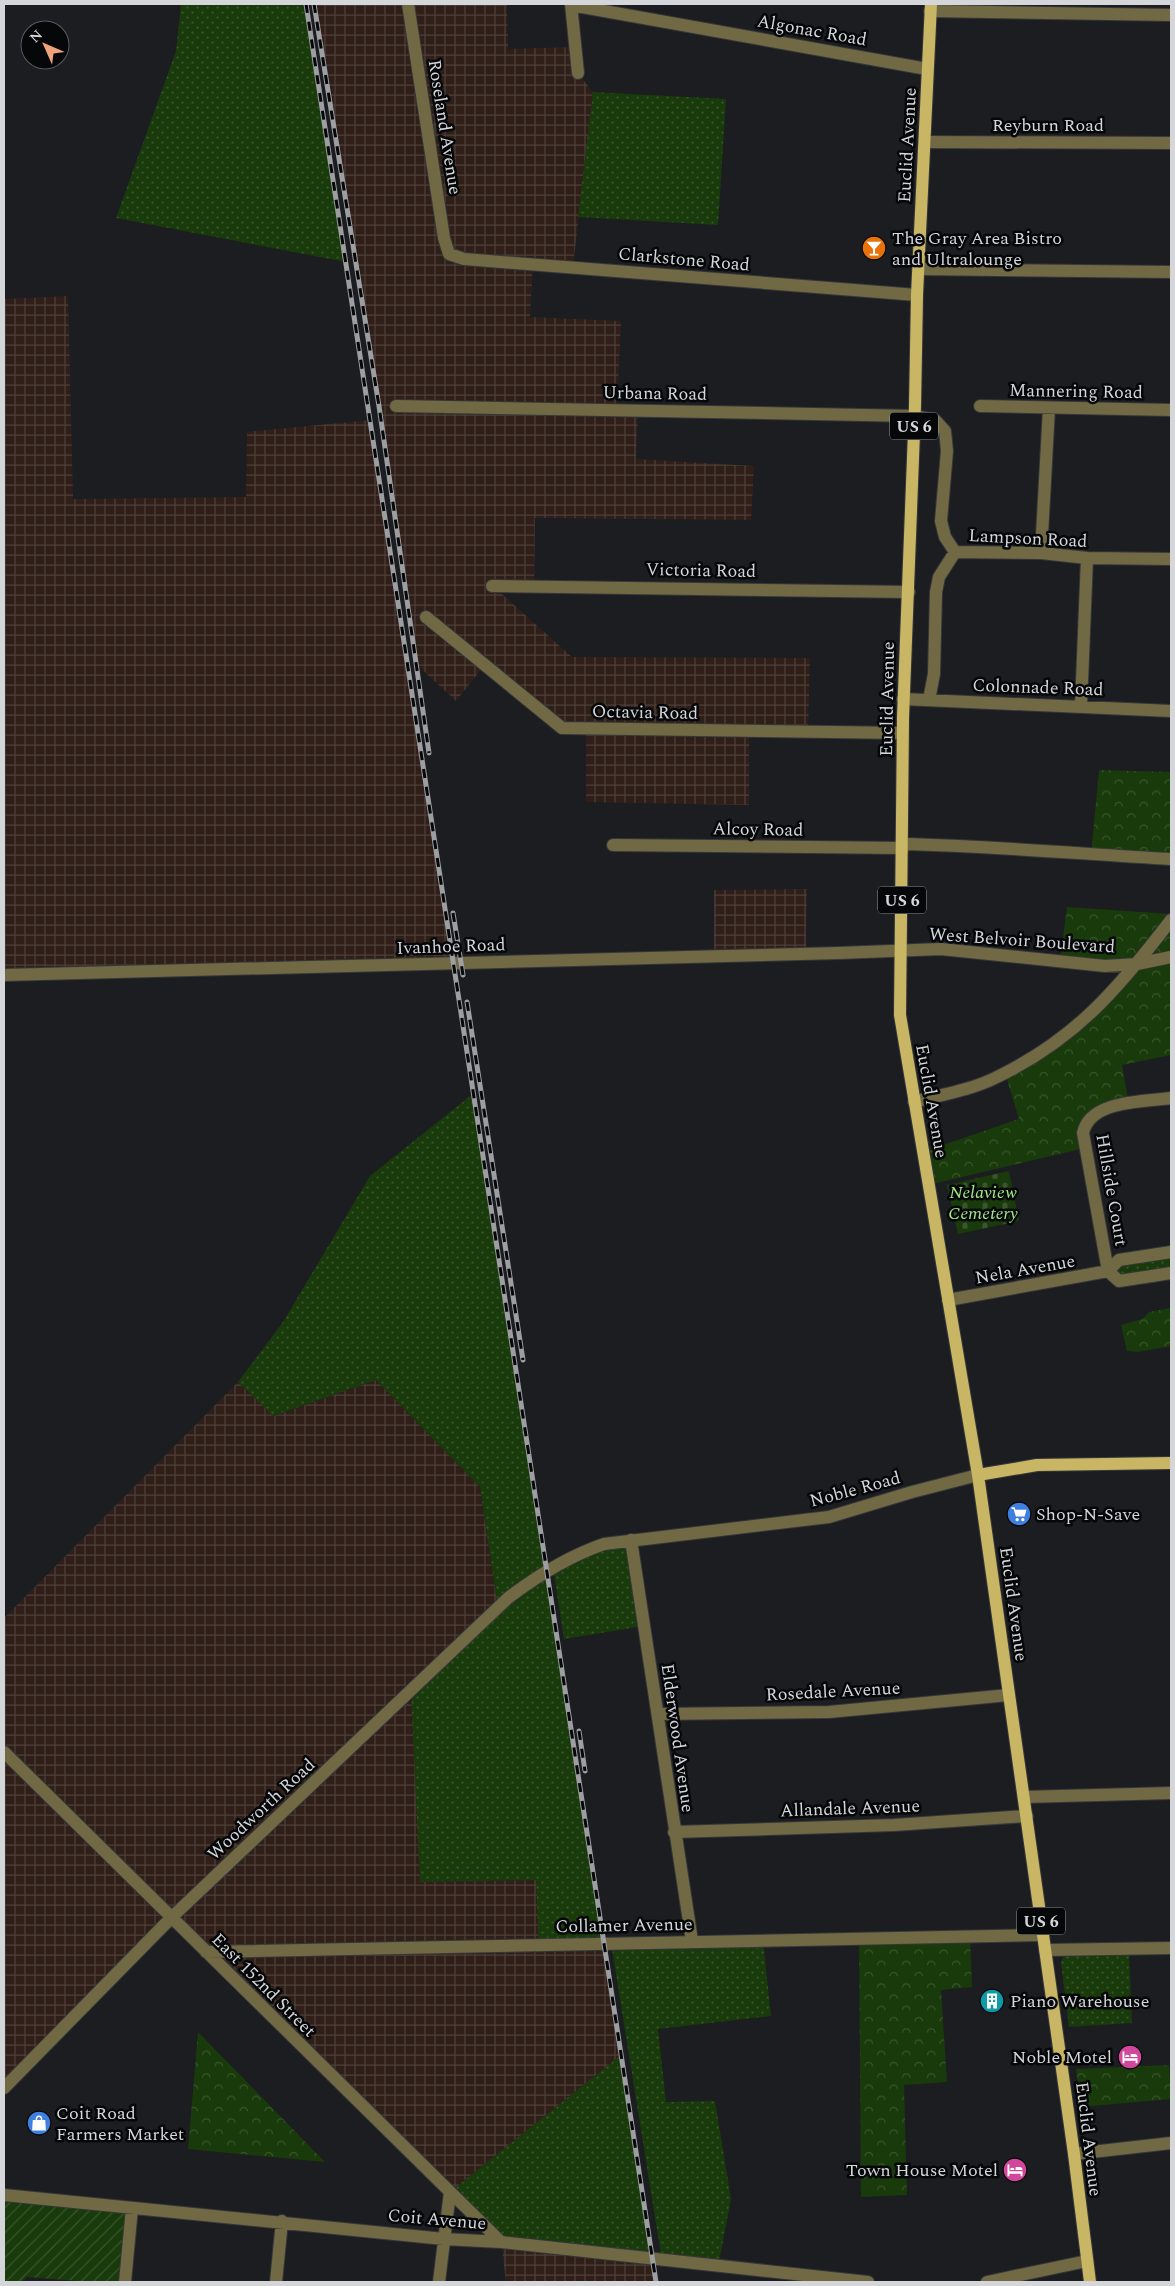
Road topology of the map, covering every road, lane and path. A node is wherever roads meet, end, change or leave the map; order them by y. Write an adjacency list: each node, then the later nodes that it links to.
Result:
1 (408, 4): 9 (street, Roseland Avenue)
2 (571, 4): 5 (street, Algonac Road); 6 (street)
3 (931, 7): 4 (street); 5 (main road, Euclid Avenue / US 6)
4 (1171, 14)
5 (928, 69): 7 (main road, Euclid Avenue / US 6)
6 (578, 73)
7 (925, 142): 8 (street, Reyburn Road); 10 (main road, Euclid Avenue / US 6)
8 (1171, 143)
9 (449, 254): 12 (street, Clarkstone Road)
10 (919, 269): 11 (street); 12 (main road, Euclid Avenue / US 6)
11 (1171, 272)
12 (917, 296): 17 (main road, Euclid Avenue / US 6)
13 (396, 406): 17 (street, Urbana Road)
14 (980, 406): 15 (street, Mannering Road)
15 (1049, 408): 16 (street, Mannering Road); 19 (street)
16 (1171, 410)
17 (914, 416): 18 (street, Lampson Road); 23 (main road, Euclid Avenue / US 6)
18 (956, 552): 19 (street, Lampson Road); 26 (street)
19 (1042, 554): 20 (street, Lampson Road)
20 (1087, 558): 21 (street, Lampson Road); 27 (street)
21 (1171, 559)
22 (492, 586): 23 (street, Victoria Road)
23 (909, 592): 25 (main road, Euclid Avenue / US 6)
24 (426, 617): 29 (street, Octavia Road)
25 (904, 699): 26 (street, Colonnade Road); 29 (main road, Euclid Avenue / US 6)
26 (930, 700): 27 (street, Colonnade Road)
27 (1081, 706): 28 (street, Colonnade Road)
28 (1171, 711)
29 (902, 734): 31 (main road, Euclid Avenue / US 6)
30 (613, 845): 31 (street, Alcoy Road)
31 (903, 846): 32 (street, Alcoy Road); 34 (main road, Euclid Avenue / US 6)
32 (1171, 859)
33 (1171, 920): 36 (street)
34 (900, 951): 36 (street, West Belvoir Boulevard); 37 (street, Ivanhoe Road); 39 (main road, Euclid Avenue / US 6)
35 (1171, 957): 36 (street, West Belvoir Boulevard)
36 (1136, 964): 39 (street)
37 (4, 975)
38 (1171, 1098): 41 (street, Hillside Court)
39 (914, 1102): 43 (main road, Euclid Avenue / US 6)
40 (1171, 1252): 41 (street, Nela Avenue)
41 (1108, 1271): 42 (street); 43 (street, Nela Avenue)
42 (1171, 1273)
43 (948, 1300): 45 (main road, Euclid Avenue / US 6)
44 (1171, 1463): 45 (main road, Noble Road)
45 (978, 1475): 46 (street, Noble Road); 48 (main road, Euclid Avenue / US 6)
46 (631, 1540): 47 (street, Noble Road); 49 (street, Elderwood Avenue)
47 (553, 1568): 55 (street, Woodworth Road)
48 (1009, 1695): 49 (street, Rosedale Avenue); 52 (main road, Euclid Avenue / US 6)
49 (658, 1714): 54 (street, Elderwood Avenue)
50 (4, 1752): 55 (street, East 152nd Street)
51 (1171, 1793): 52 (street)
52 (1024, 1797): 53 (main road, Euclid Avenue / US 6)
53 (1026, 1816): 54 (street, Allandale Avenue); 56 (main road, Euclid Avenue / US 6)
54 (674, 1832): 57 (street, Elderwood Avenue)
55 (171, 1918): 60 (street, East 152nd Street); 61 (street, Woodworth Road)
56 (1043, 1935): 57 (street, Collamer Avenue); 59 (main road, Euclid Avenue / US 6)
57 (692, 1941): 60 (street, Collamer Avenue)
58 (1171, 1948): 59 (street)
59 (1045, 1950): 63 (main road, Euclid Avenue / US 6)
60 (206, 1952): 64 (street, East 152nd Street)
61 (4, 2088)
62 (1171, 2142): 63 (street)
63 (1074, 2154): 70 (main road, Euclid Avenue / US 6)
64 (450, 2192): 68 (street); 69 (street, East 152nd Street)
65 (4, 2195): 66 (street, Coit Avenue)
66 (132, 2208): 67 (street, Coit Avenue); 72 (street)
67 (282, 2221): 68 (street, Coit Avenue); 73 (street)
68 (444, 2239): 69 (street, Coit Avenue); 74 (street)
69 (500, 2242): 71 (street, Coit Avenue)
70 (1087, 2261): 76 (street); 77 (main road, Euclid Avenue / US 6)
71 (766, 2277): 75 (street, Coit Avenue)
72 (125, 2282)
73 (276, 2282)
74 (439, 2282)
75 (868, 2282)
76 (987, 2282)
77 (1090, 2282)

